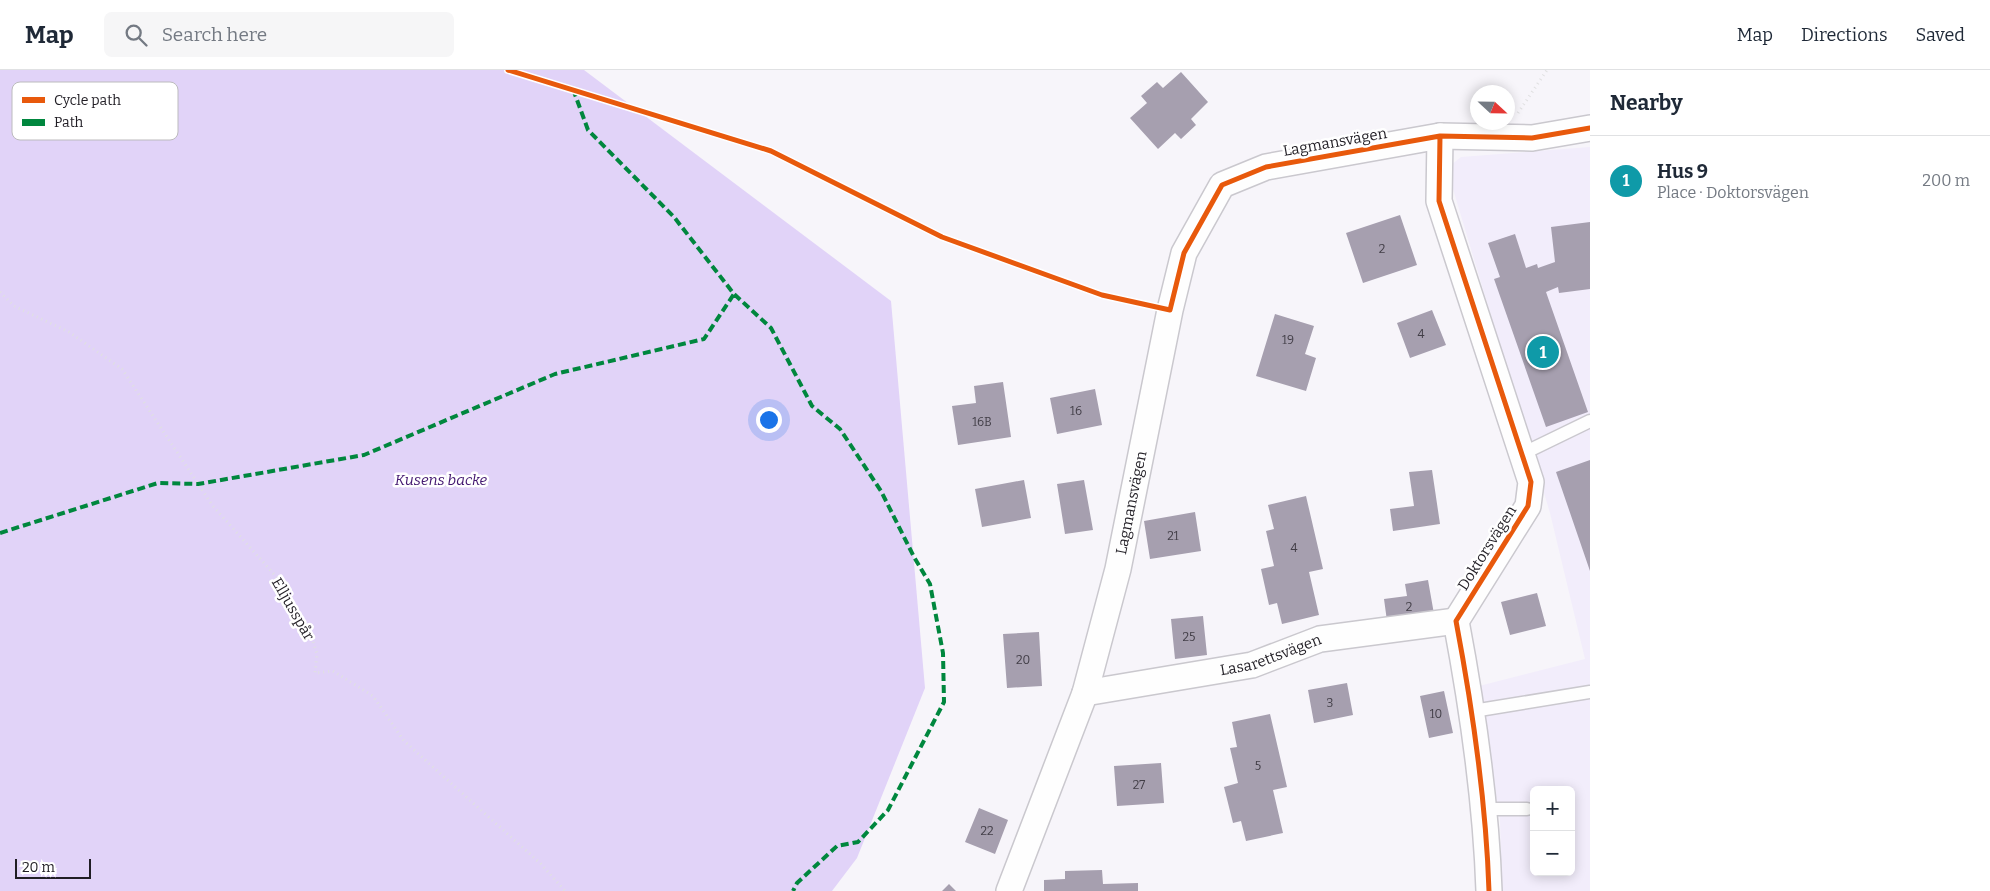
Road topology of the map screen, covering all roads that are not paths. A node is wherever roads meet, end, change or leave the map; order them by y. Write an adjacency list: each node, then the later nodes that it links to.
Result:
1 (1590, 128): 2 (street, Lagmansvägen)
2 (1440, 136): 4 (street, Doktorsvägen); 7 (street, Lagmansvägen)
3 (1590, 422): 4 (lane)
4 (1522, 454): 5 (street, Doktorsvägen)
5 (1456, 621): 7 (street, Lasarettsvägen); 8 (street)
6 (1590, 692): 8 (lane)
7 (1085, 693): 11 (street, Lagmansvägen)
8 (1473, 711): 9 (street)
9 (1484, 809): 10 (lane); 12 (street)
10 (1527, 809)
11 (1009, 891)
12 (1490, 891)

